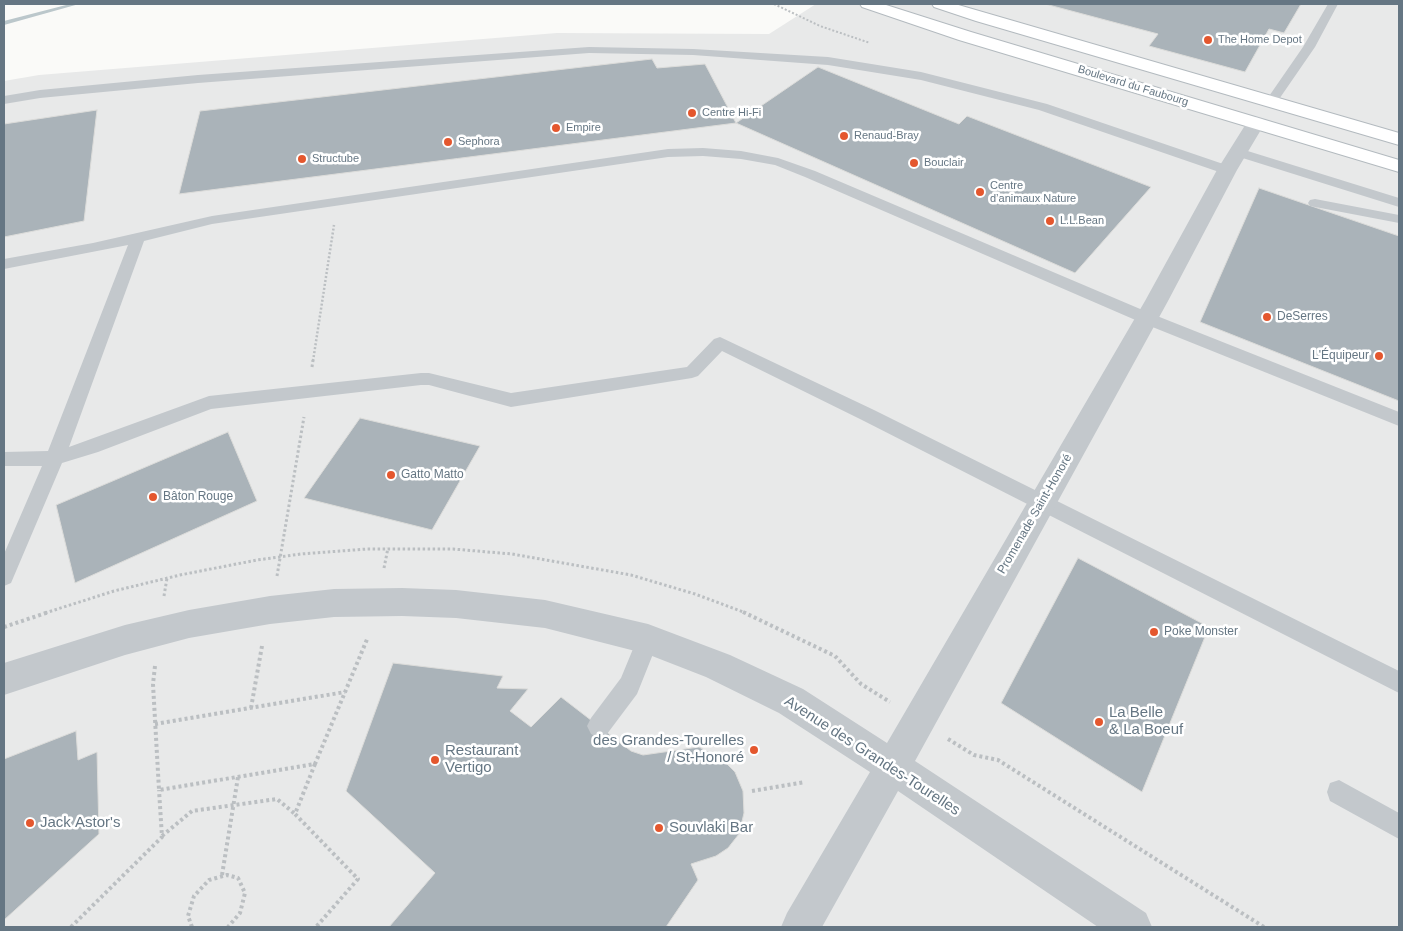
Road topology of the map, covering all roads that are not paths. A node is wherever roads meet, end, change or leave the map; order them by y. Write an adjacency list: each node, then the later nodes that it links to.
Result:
1 (868, 4): 6 (street, Boulevard du Faubourg)
2 (940, 4): 5 (street, Boulevard du Faubourg)
3 (1332, 4): 5 (lane)
4 (4, 100): 10 (lane)
5 (1271, 102): 6 (street, Promenade Saint-Honoré); 7 (street, Boulevard du Faubourg)
6 (1256, 123): 8 (street, Promenade Saint-Honoré); 9 (street, Boulevard du Faubourg)
7 (1399, 138)
8 (1238, 152): 10 (street, Promenade Saint-Honoré); 12 (lane)
9 (1399, 166)
10 (1227, 170): 16 (street, Promenade Saint-Honoré)
11 (1316, 202): 13 (lane)
12 (1399, 203)
13 (1399, 219)
14 (138, 237): 15 (lane); 16 (lane); 18 (lane)
15 (4, 264)
16 (1146, 318): 17 (lane); 20 (street, Promenade Saint-Honoré)
17 (1399, 419)
18 (55, 458): 19 (lane); 20 (lane); 21 (lane)
19 (4, 459)
20 (1042, 504): 24 (lane); 26 (street, Promenade Saint-Honoré)
21 (4, 577)
22 (648, 639): 23 (street, Avenue des Grandes-Tourelles); 25 (lane); 26 (street, Avenue des Grandes-Tourelles)
23 (4, 679)
24 (1399, 682)
25 (599, 726)
26 (892, 767): 29 (street, Promenade Saint-Honoré); 30 (street, Avenue des Grandes-Tourelles)
27 (1339, 792): 28 (lane)
28 (1399, 827)
29 (801, 927)
30 (1132, 927)

